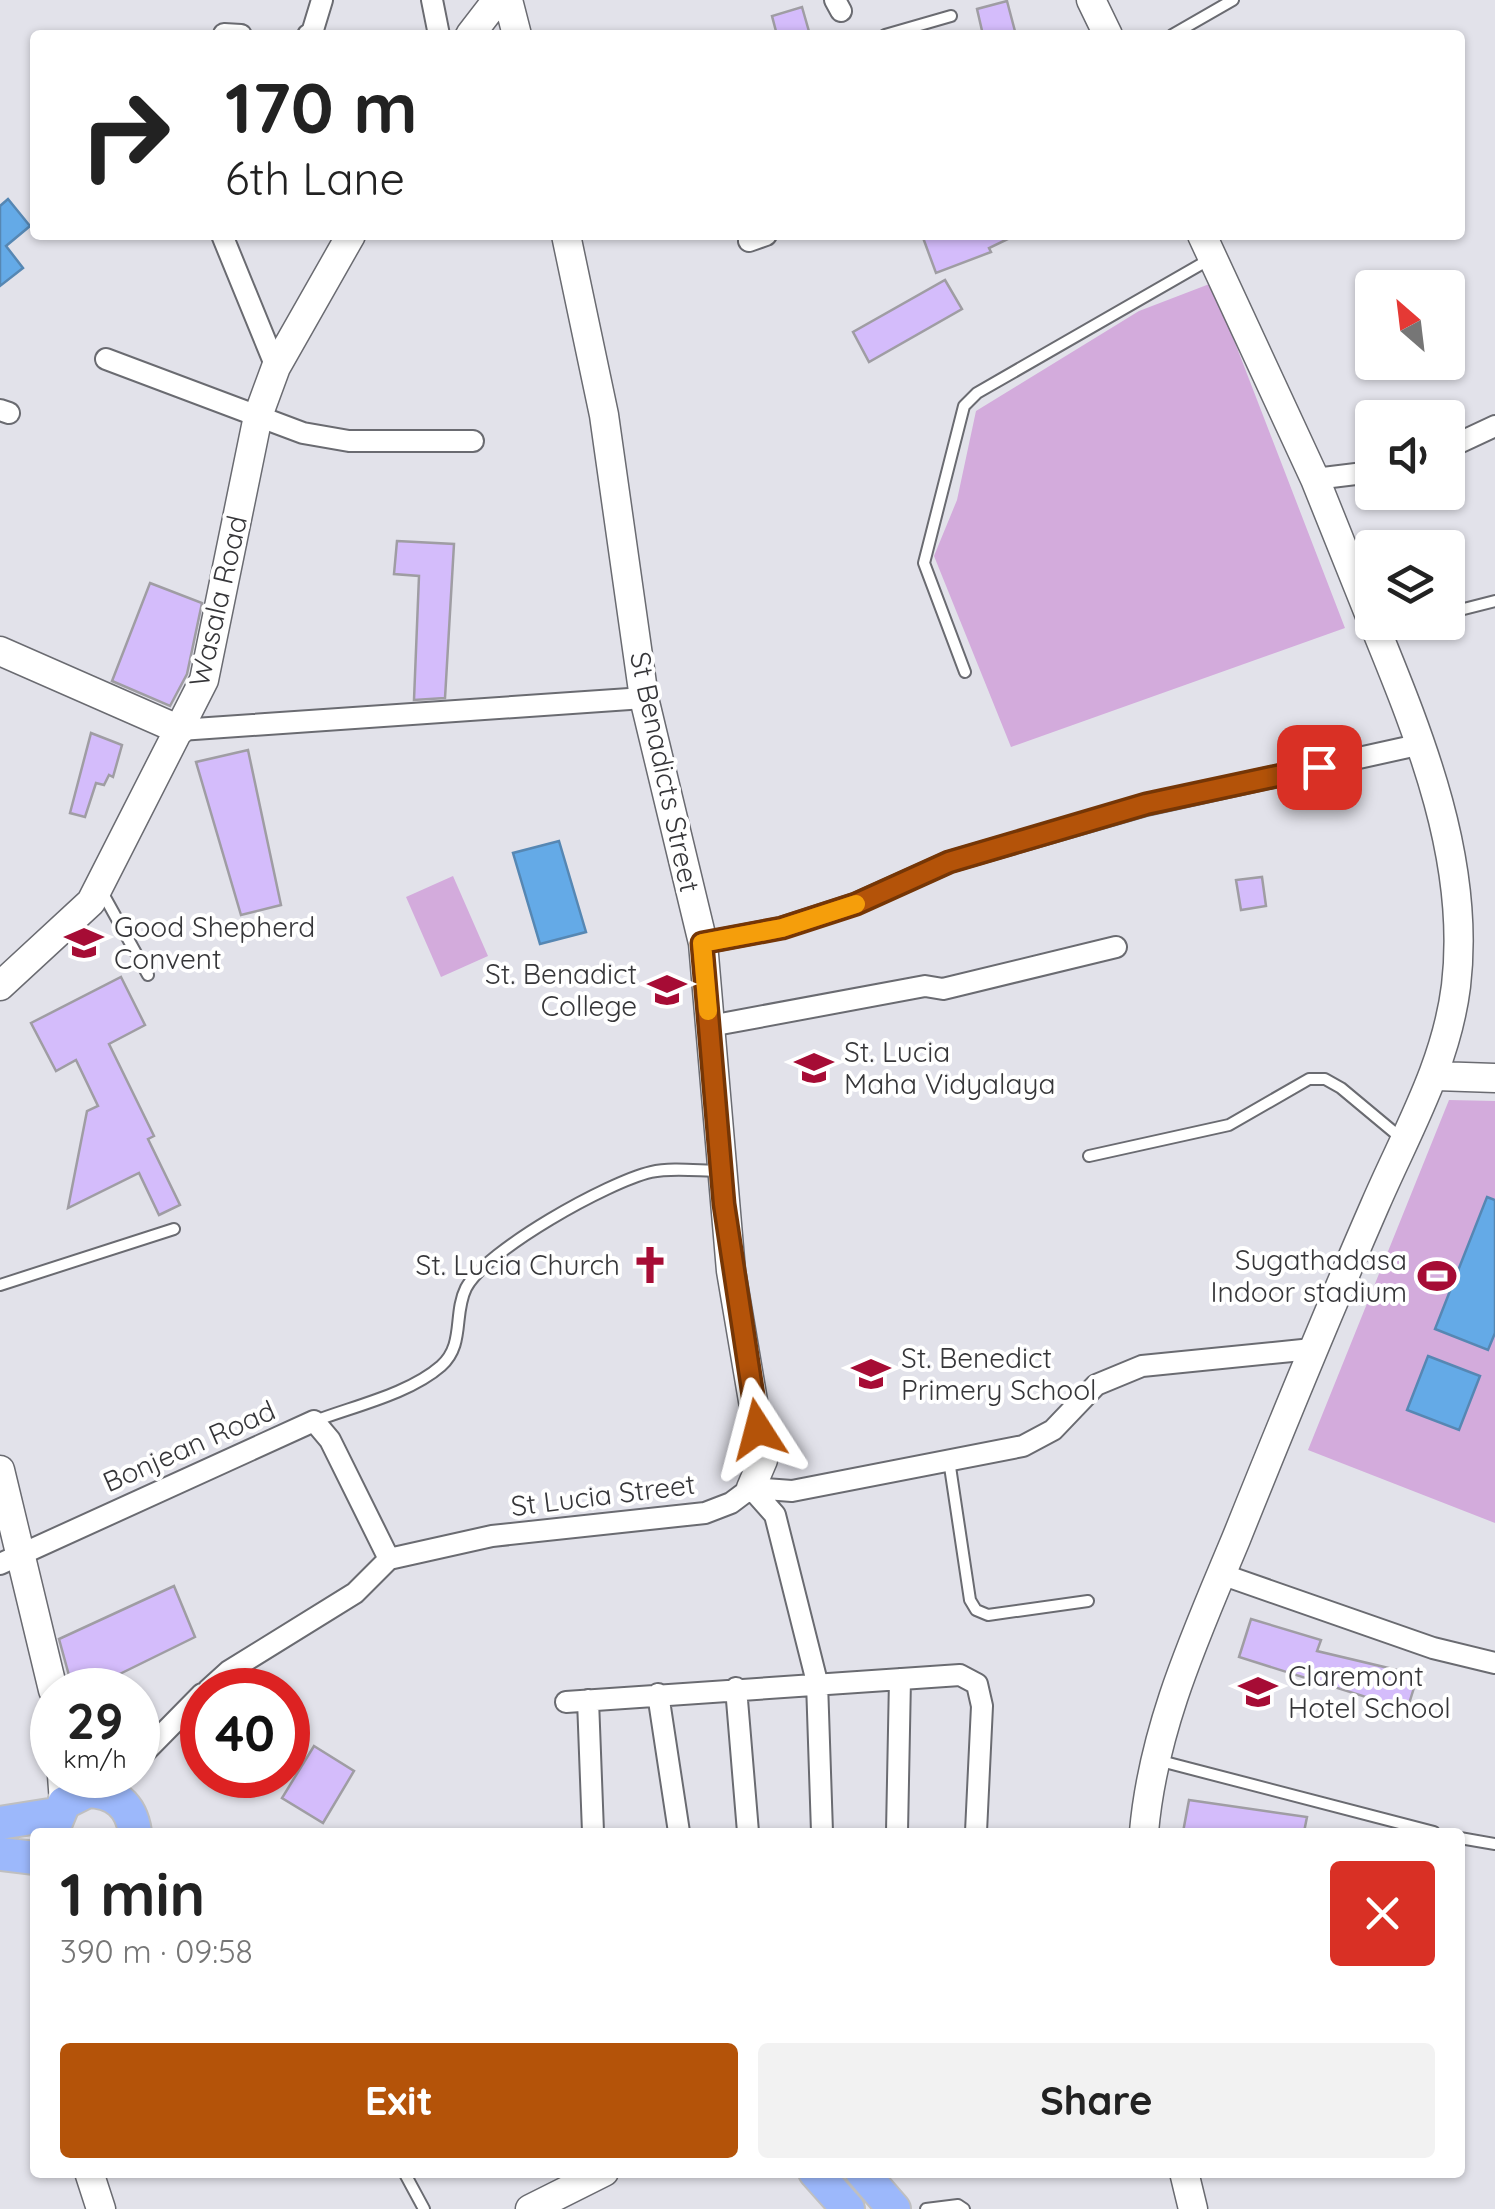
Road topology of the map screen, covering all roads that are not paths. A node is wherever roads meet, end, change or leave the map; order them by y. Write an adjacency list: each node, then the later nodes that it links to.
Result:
1 (322, 0): 8 (street)
2 (432, 0): 9 (street)
3 (496, 0): 10 (street)
4 (508, 0): 11 (street)
5 (1091, 0): 13 (street)
6 (1232, 0): 14 (lane)
7 (951, 16): 12 (lane)
8 (310, 30)
9 (438, 30)
10 (474, 30)
11 (516, 30)
12 (902, 30)
13 (1106, 30)
14 (1181, 30)
15 (224, 240): 20 (street)
16 (348, 240): 20 (street, Wasala Road)
17 (567, 240): 33 (street, St Benadicts Street)
18 (1207, 246): 26 (street); 32 (lane)
19 (106, 358): 21 (street)
20 (276, 367): 21 (street, Wasala Road)
21 (258, 416): 24 (street); 34 (street, Wasala Road)
22 (1495, 426): 23 (street)
23 (1465, 440)
24 (473, 442)
25 (1355, 474): 26 (street)
26 (1315, 479): 27 (street)
27 (1355, 578)
28 (1495, 601): 29 (lane)
29 (1465, 609)
30 (1380, 640): 35 (street)
31 (0, 651): 34 (street)
32 (965, 672)
33 (644, 698): 34 (street); 37 (street, St Benadicts Street)
34 (180, 730): 36 (street, Wasala Road)
35 (1422, 744): 37 (street); 42 (street)
36 (99, 887): 39 (lane); 40 (street, Wasala Road)
37 (702, 943): 41 (street, St Benadicts Street)
38 (1116, 947): 41 (street)
39 (148, 975)
40 (0, 986)
41 (710, 1026): 46 (street, St Benadicts Street)
42 (1436, 1076): 43 (street); 44 (street)
43 (1495, 1078)
44 (1403, 1140): 45 (lane); 49 (street)
45 (1089, 1156)
46 (720, 1171): 50 (lane); 53 (street, St Benadicts Street)
47 (174, 1229): 48 (lane)
48 (0, 1284)
49 (1312, 1350): 51 (street, St Lucia Street); 56 (street)
50 (314, 1422): 54 (street, Bonjean Road); 55 (street, Bonjean Road)
51 (949, 1459): 53 (street, St Lucia Street); 57 (lane)
52 (0, 1470): 54 (street)
53 (752, 1488): 55 (street, St Lucia Street); 62 (street)
54 (11, 1558): 59 (street)
55 (389, 1559): 60 (street)
56 (1221, 1574): 58 (street); 67 (street)
57 (1088, 1600)
58 (1495, 1663)
59 (45, 1668)
60 (234, 1668)
61 (900, 1678): 62 (street); 76 (street); 77 (street)
62 (817, 1682): 63 (street); 75 (street)
63 (736, 1688): 64 (street); 74 (street)
64 (658, 1694): 72 (street); 73 (street)
65 (180, 1717): 66 (street)
66 (160, 1737)
67 (1156, 1760): 78 (street); 79 (lane)
68 (117, 1798): 71 (main road)
69 (59, 1806): 70 (main road)
70 (0, 1823)
71 (153, 1828)
72 (593, 1828)
73 (678, 1828)
74 (748, 1828)
75 (822, 1828)
76 (897, 1828)
77 (976, 1828)
78 (1145, 1828)
79 (1419, 1828)
80 (1465, 1839): 81 (lane)
81 (1495, 1844)
82 (0, 1854): 83 (main road)
83 (30, 1857)
84 (92, 2178): 90 (street)
85 (407, 2178): 91 (lane)
86 (592, 2178): 92 (street)
87 (820, 2178): 93 (main road)
88 (867, 2178): 94 (main road)
89 (1185, 2178): 97 (street)
90 (101, 2209)
91 (424, 2209)
92 (530, 2209)
93 (848, 2209)
94 (894, 2209)
95 (926, 2209): 96 (lane)
96 (964, 2209)
97 (1192, 2209)

